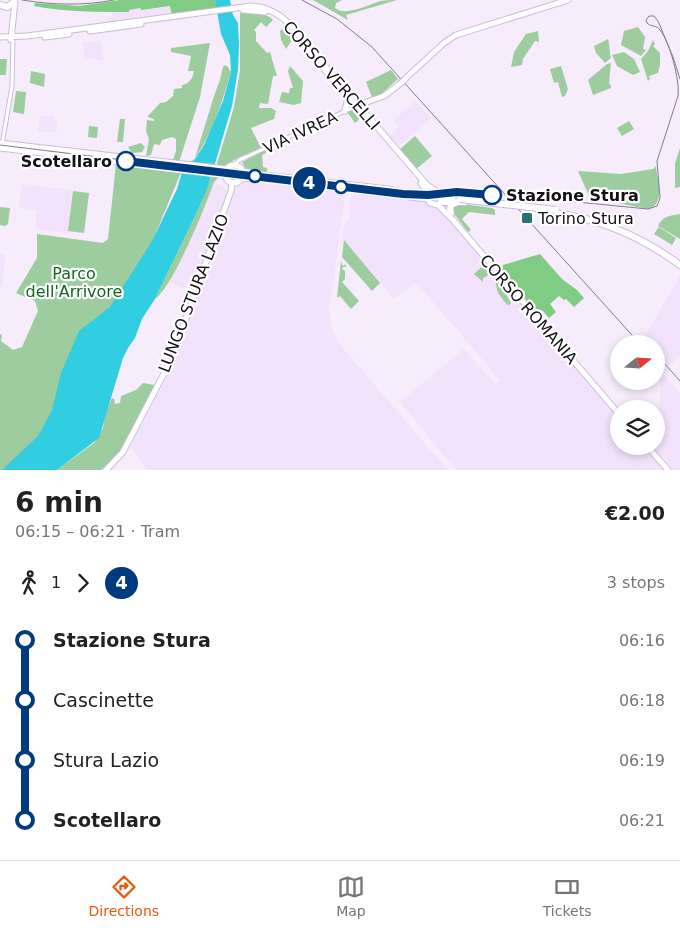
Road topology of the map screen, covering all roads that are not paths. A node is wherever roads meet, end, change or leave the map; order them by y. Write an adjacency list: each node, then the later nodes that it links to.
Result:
1 (568, 0): 7 (main road, bridge)
2 (15, 1): 3 (highway); 4 (main road)
3 (0, 5)
4 (14, 37): 5 (main road, CORSO VERCELLI); 6 (main road, CORSO VERCELLI); 11 (street)
5 (0, 39)
6 (349, 96): 7 (main road); 8 (main road, CORSO VERCELLI); 9 (main road)
7 (369, 102): 8 (main road); 10 (main road)
8 (357, 106): 9 (street, VIA IVREA); 10 (main road, CORSO VERCELLI); 18 (main road, CORSO VERCELLI)
9 (345, 111): 12 (street, VIA IVREA)
10 (367, 115): 19 (main road, CORSO VERCELLI)
11 (1, 145): 14 (main road)
12 (239, 167): 13 (main road); 16 (main road); 20 (main road)
13 (227, 169): 14 (main road); 15 (main road)
14 (217, 171): 15 (main road)
15 (225, 175): 17 (main road)
16 (242, 178): 17 (main road); 21 (main road)
17 (234, 182): 29 (main road, LUNGO STURA LAZIO)
18 (420, 182): 20 (main road); 21 (main road, CORSO VERCELLI)
19 (433, 190): 21 (main road); 22 (main road, CORSO VERCELLI)
20 (408, 193): 21 (main road)
21 (427, 196): 22 (main road)
22 (440, 201): 23 (highway); 24 (main road, CORSO ROMANIA); 27 (main road, CORSO ROMANIA)
23 (460, 201): 24 (highway); 25 (highway, bridge)
24 (451, 213): 26 (main road, CORSO ROMANIA)
25 (680, 263)
26 (610, 401)
27 (610, 402)
28 (657, 455): 30 (main road)
29 (106, 470)
30 (670, 470)

